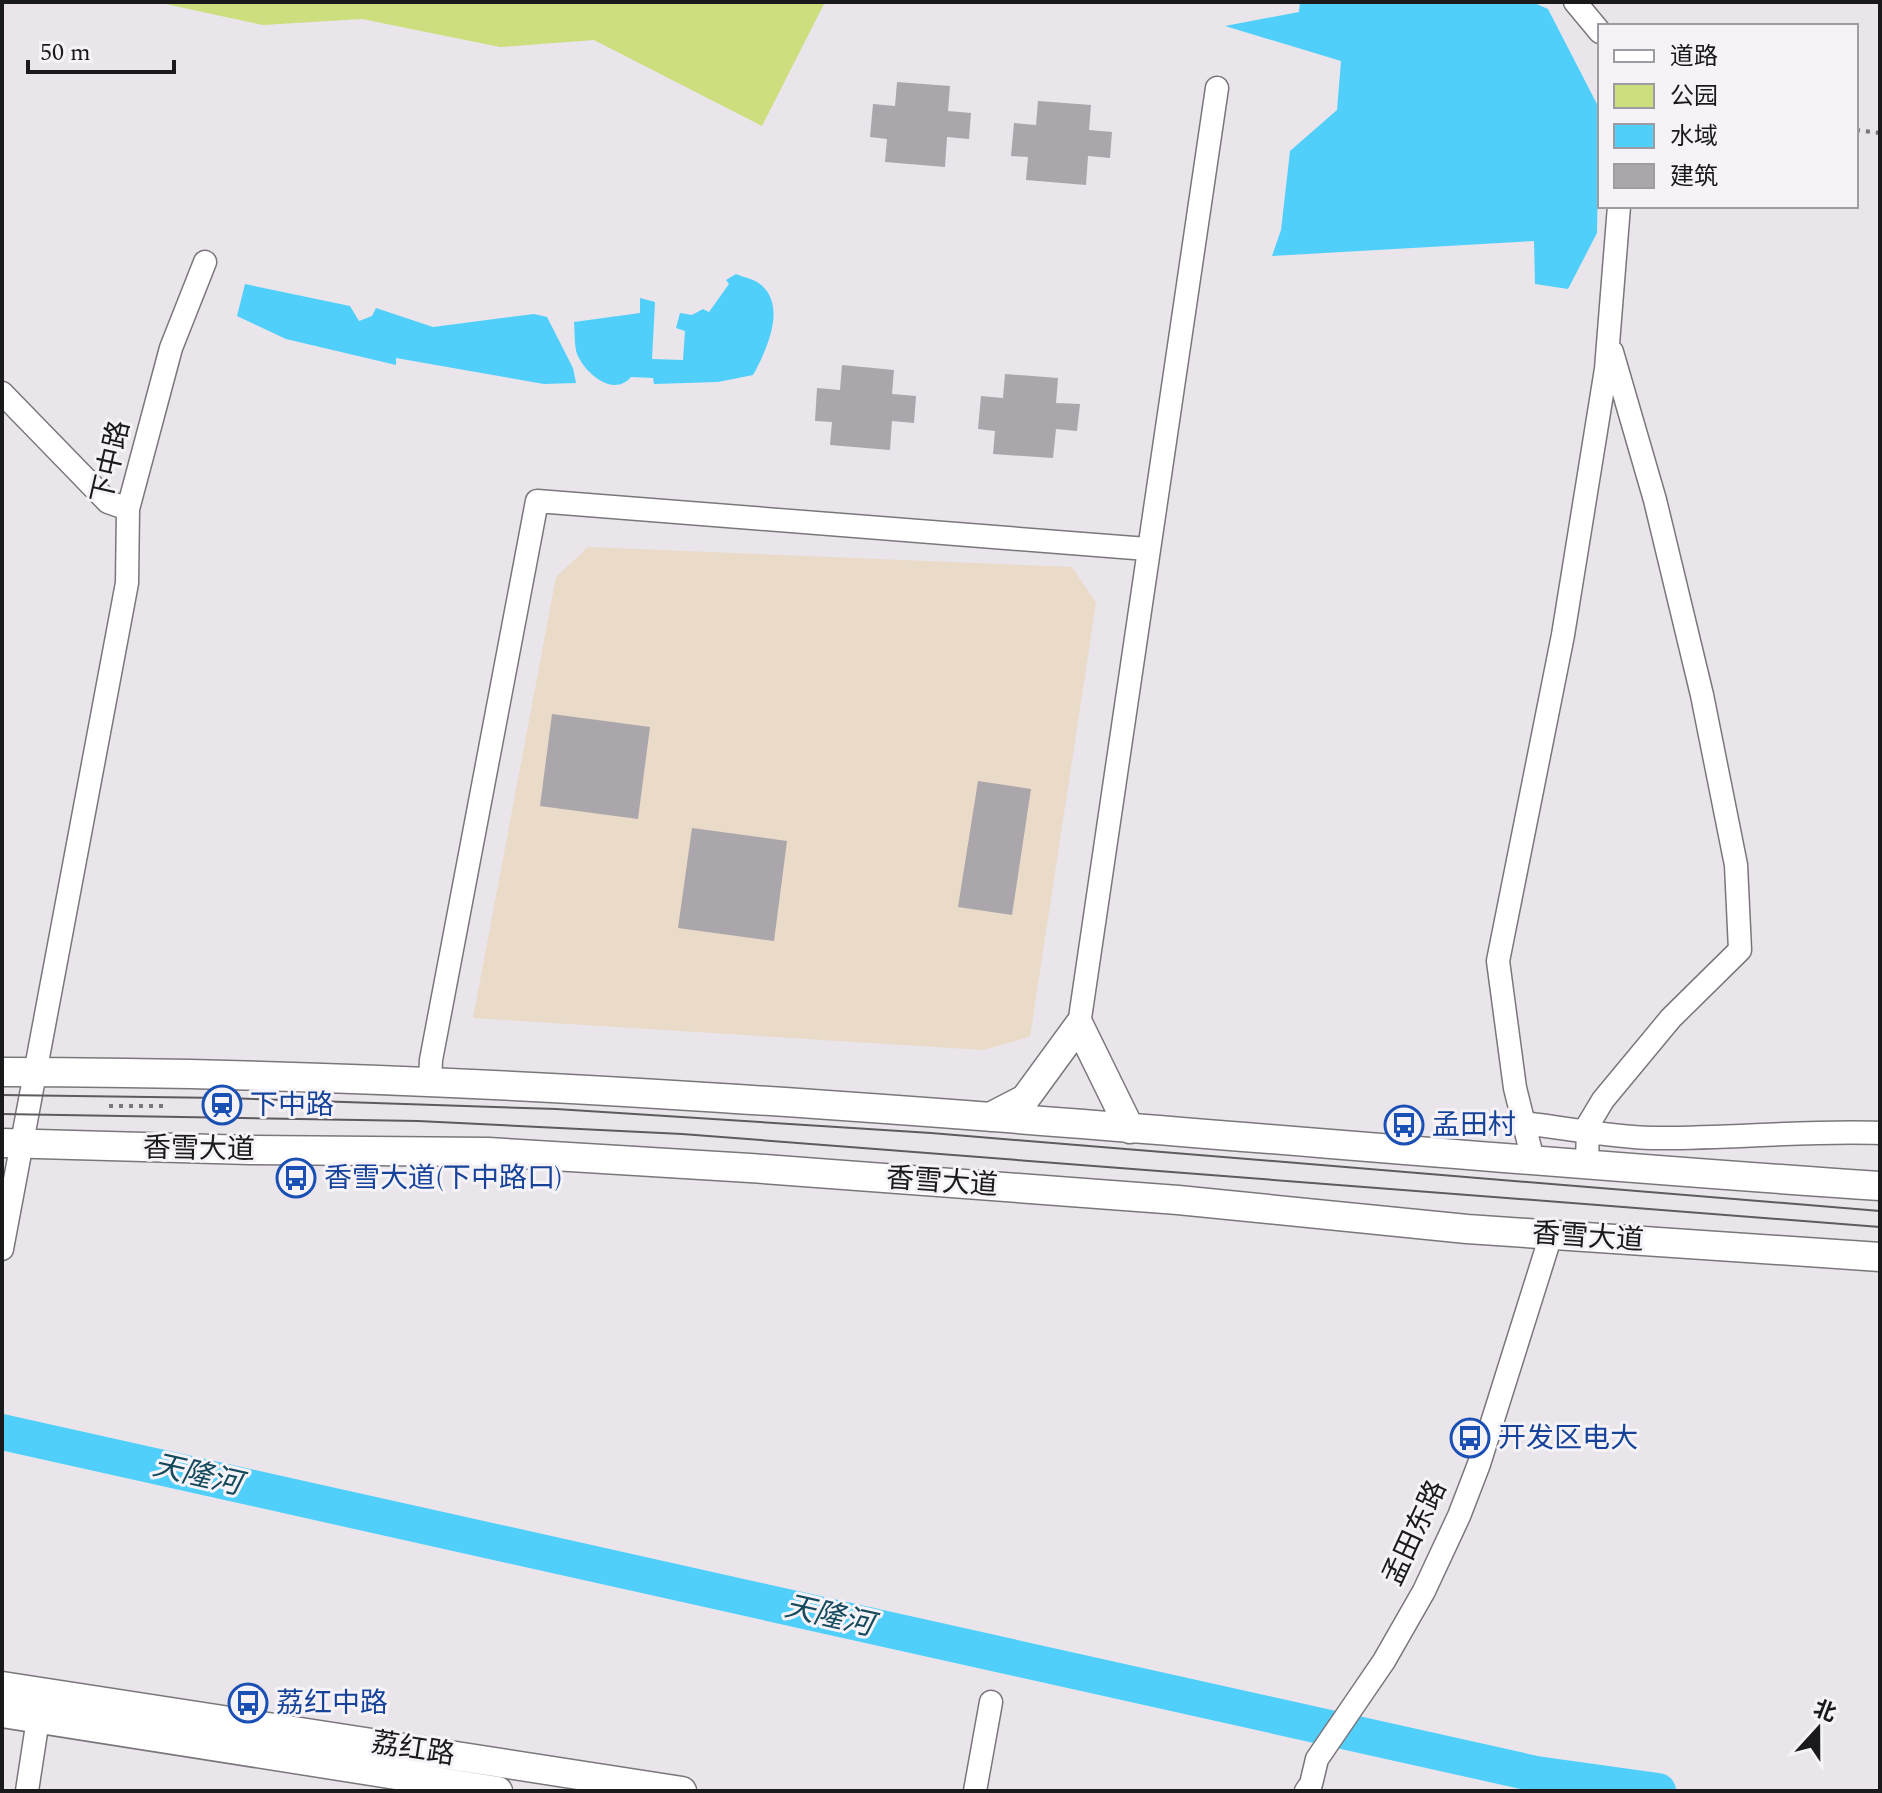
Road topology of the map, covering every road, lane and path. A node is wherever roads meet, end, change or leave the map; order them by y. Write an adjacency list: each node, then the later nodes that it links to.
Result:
1 (1575, 2): 2 (street)
2 (1598, 30)
3 (1217, 88): 11 (street)
4 (1858, 130): 5 (path)
5 (1880, 133)
6 (1619, 208): 8 (street)
7 (205, 262): 10 (street, 下中路)
8 (1608, 340): 19 (street); 21 (street)
9 (2, 393): 10 (street)
10 (128, 509): 14 (street, 下中路)
11 (1147, 549): 12 (street); 15 (street)
12 (1079, 1025): 18 (main road); 20 (main road)
13 (2, 1072): 14 (main road)
14 (34, 1072): 15 (main road); 23 (street, 下中路)
15 (430, 1082): 18 (main road)
16 (109, 1106): 17 (path)
17 (163, 1106)
18 (988, 1118): 20 (main road)
19 (1523, 1123): 21 (street); 24 (street)
20 (1130, 1129): 24 (main road)
21 (1588, 1131): 22 (street); 25 (street)
22 (1880, 1133)
23 (12, 1143): 27 (main road, 香雪大道); 28 (street, 下中路)
24 (1533, 1160): 25 (main road)
25 (1587, 1164): 26 (main road)
26 (1880, 1186)
27 (1551, 1235): 29 (main road, 香雪大道); 38 (street, 孟田东路)
28 (2, 1249)
29 (1880, 1257)
30 (2, 1686): 36 (main road, 荔红路)
31 (991, 1702): 37 (street)
32 (2, 1713): 33 (main road, 荔红路)
33 (38, 1719): 34 (street); 35 (main road, 荔红路)
34 (27, 1791)
35 (498, 1791)
36 (682, 1791)
37 (975, 1791)
38 (1306, 1791)

